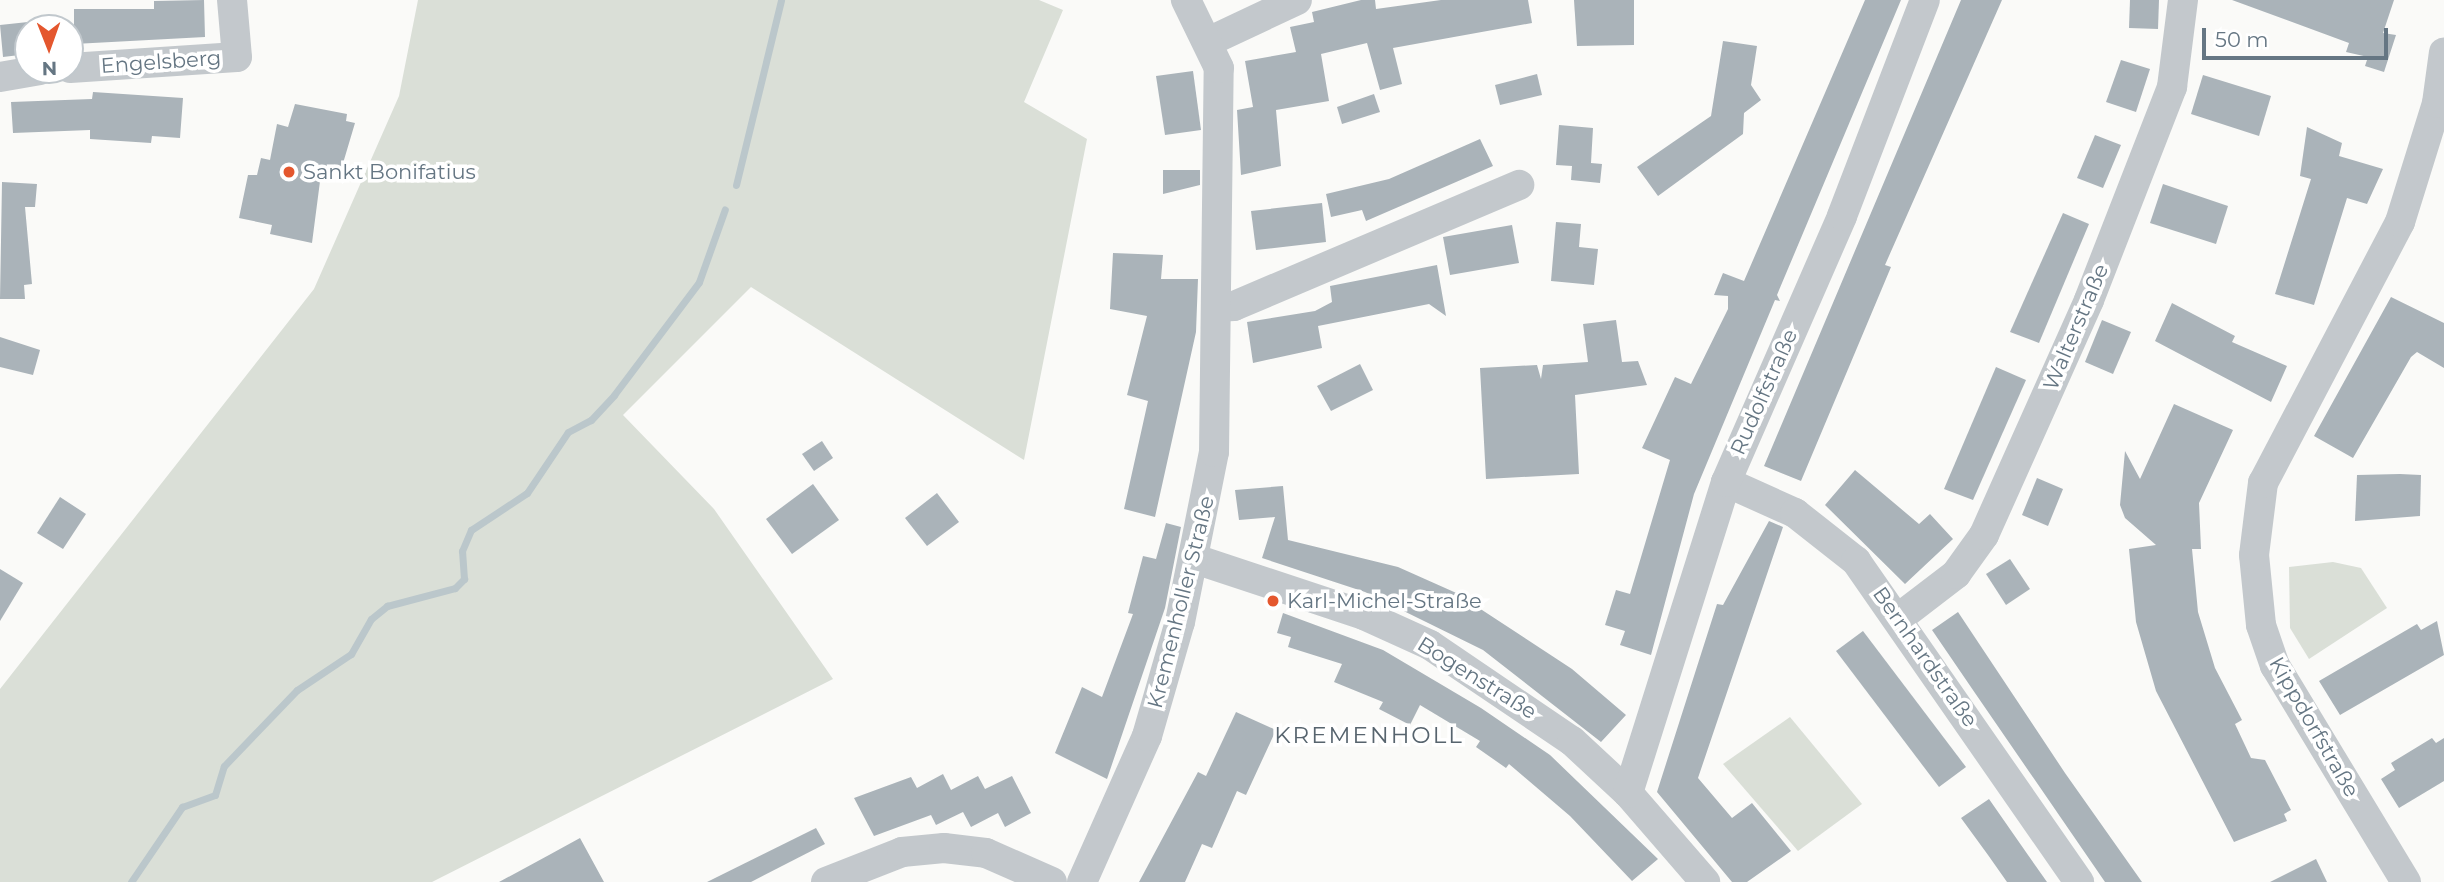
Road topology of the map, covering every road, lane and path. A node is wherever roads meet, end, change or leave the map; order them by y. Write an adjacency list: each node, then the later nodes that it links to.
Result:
1 (232, 0): 8 (street, Engelsberg)
2 (1186, 0): 6 (street)
3 (1297, 0): 6 (street)
4 (1925, 0): 11 (street, Rudolfstraße)
5 (2183, 0): 13 (street, Walterstraße)
6 (1210, 41): 10 (street, Kremenholler Straße)
7 (2444, 51): 20 (street, Kippdorfstraße)
8 (84, 67)
9 (1519, 185): 10 (street)
10 (1216, 307): 12 (street, Kremenholler Straße)
11 (1726, 482): 13 (street, Bernhardstraße); 14 (street, Rudolfstraße)
12 (1195, 559): 14 (street, Bogenstraße); 17 (street, Kremenholler Straße)
13 (1900, 617): 19 (street, Bernhardstraße)
14 (1628, 793): 18 (street, Bogenstraße)
15 (826, 882): 16 (street)
16 (1052, 882)
17 (1082, 882)
18 (1705, 882)
19 (2080, 882)
20 (2406, 882)

